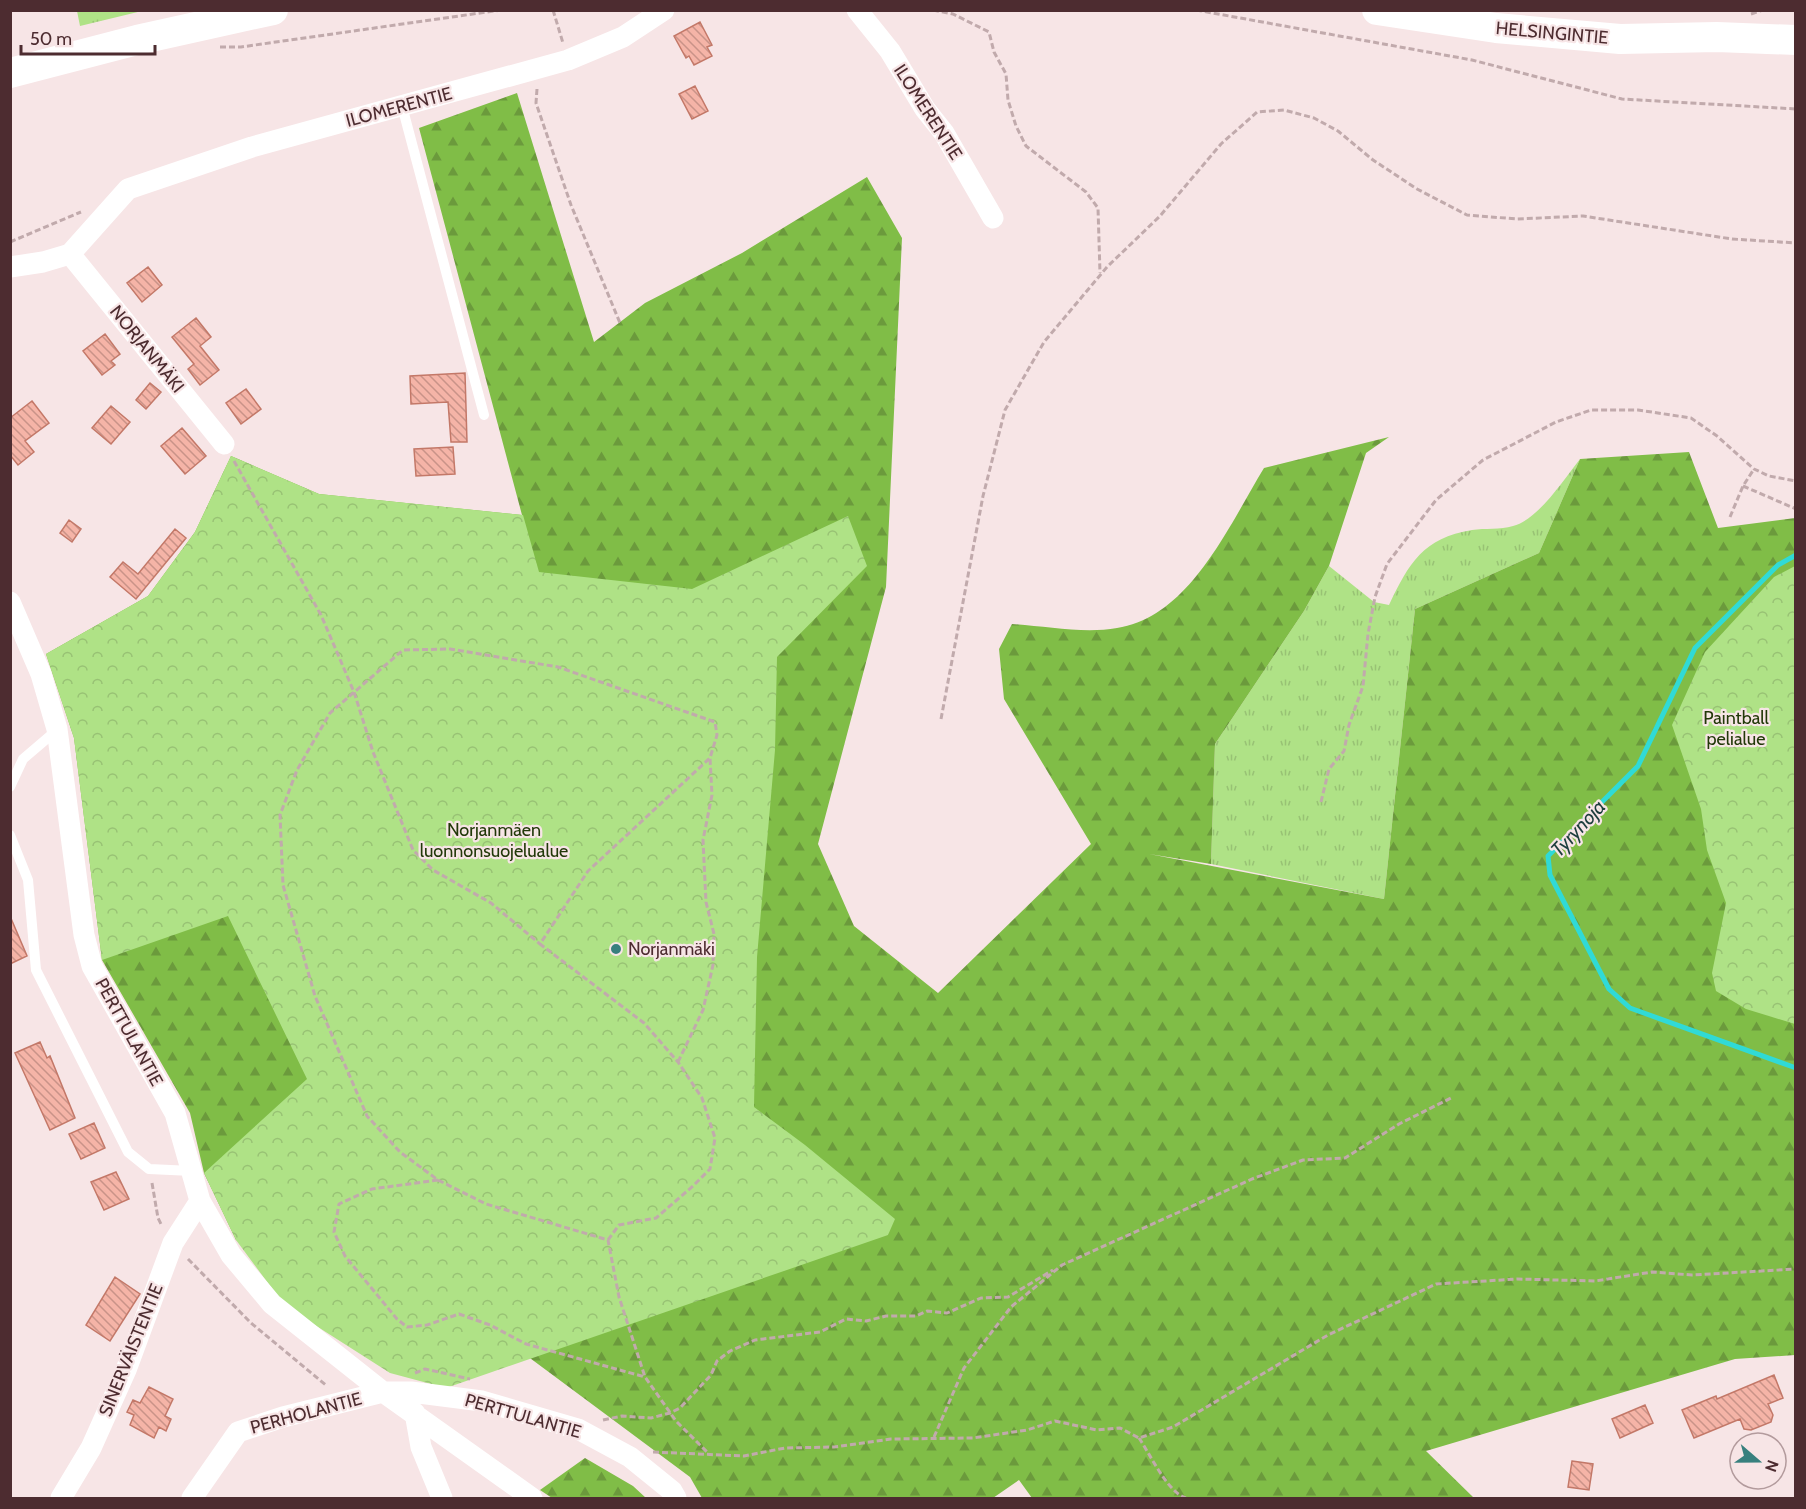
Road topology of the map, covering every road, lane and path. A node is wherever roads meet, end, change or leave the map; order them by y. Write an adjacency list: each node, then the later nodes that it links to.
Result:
1 (273, 10): 15 (main road)
2 (501, 10): 11 (path)
3 (553, 10): 12 (path)
4 (664, 10): 12 (street, ILOMERENTIE)
5 (857, 10): 19 (street, ILOMERENTIE)
6 (933, 10): 24 (path)
7 (1196, 10): 17 (path)
8 (1377, 10): 9 (main road, HELSINGINTIE)
9 (1620, 39): 10 (main road, HELSINGINTIE); 13 (main road, HELSINGINTIE)
10 (1796, 40)
11 (214, 47)
12 (568, 60): 14 (street, ILOMERENTIE)
13 (1796, 60)
14 (538, 69): 16 (street, ILOMERENTIE); 25 (path)
15 (10, 73)
16 (402, 106): 22 (street, ILOMERENTIE); 26 (lane)
17 (1796, 109)
18 (87, 209): 20 (path)
19 (993, 218)
20 (10, 242)
21 (1796, 243): 24 (path)
22 (70, 254): 23 (street); 27 (street, NORJANMÄKI)
23 (10, 267)
24 (1100, 275): 35 (path)
25 (620, 323)
26 (484, 415)
27 (224, 444): 34 (path)
28 (1754, 469): 29 (path); 30 (path); 39 (path)
29 (1796, 481)
30 (1743, 486): 31 (path); 32 (path)
31 (1796, 509)
32 (1730, 517)
33 (11, 603): 36 (street, PERTTULANTIE)
34 (354, 692): 37 (path); 41 (path); 46 (path)
35 (941, 719)
36 (57, 729): 38 (lane); 45 (street, PERTTULANTIE)
37 (710, 758): 41 (path); 42 (path)
38 (12, 778)
39 (1321, 802)
40 (10, 835): 44 (lane)
41 (540, 944): 42 (path)
42 (678, 1062): 48 (path)
43 (1450, 1098): 50 (path)
44 (149, 1169): 45 (lane); 49 (path)
45 (192, 1171): 47 (street, PERTTULANTIE)
46 (438, 1180): 48 (path); 52 (path)
47 (200, 1201): 49 (street, SINERVÄISTENTIE); 53 (street, PERTTULANTIE)
48 (608, 1240): 52 (path)
49 (173, 1243): 54 (path); 62 (street, SINERVÄISTENTIE)
50 (1062, 1265): 56 (path); 58 (path)
51 (1796, 1269): 59 (path)
52 (645, 1377): 56 (path)
53 (383, 1392): 54 (street, PERHOLANTIE); 55 (street, PERTTULANTIE); 61 (street, PERTTULANTIE)
54 (348, 1402): 63 (street, PERHOLANTIE)
55 (415, 1413): 64 (street); 65 (street, PERTTULANTIE)
56 (670, 1413): 57 (path); 60 (path)
57 (592, 1422)
58 (934, 1437): 59 (path); 60 (path)
59 (1139, 1438): 67 (path)
60 (707, 1452): 61 (path)
61 (638, 1463): 66 (street, PERTTULANTIE)
62 (61, 1498)
63 (192, 1498)
64 (442, 1498)
65 (532, 1498)
66 (676, 1498)
67 (1186, 1498)

